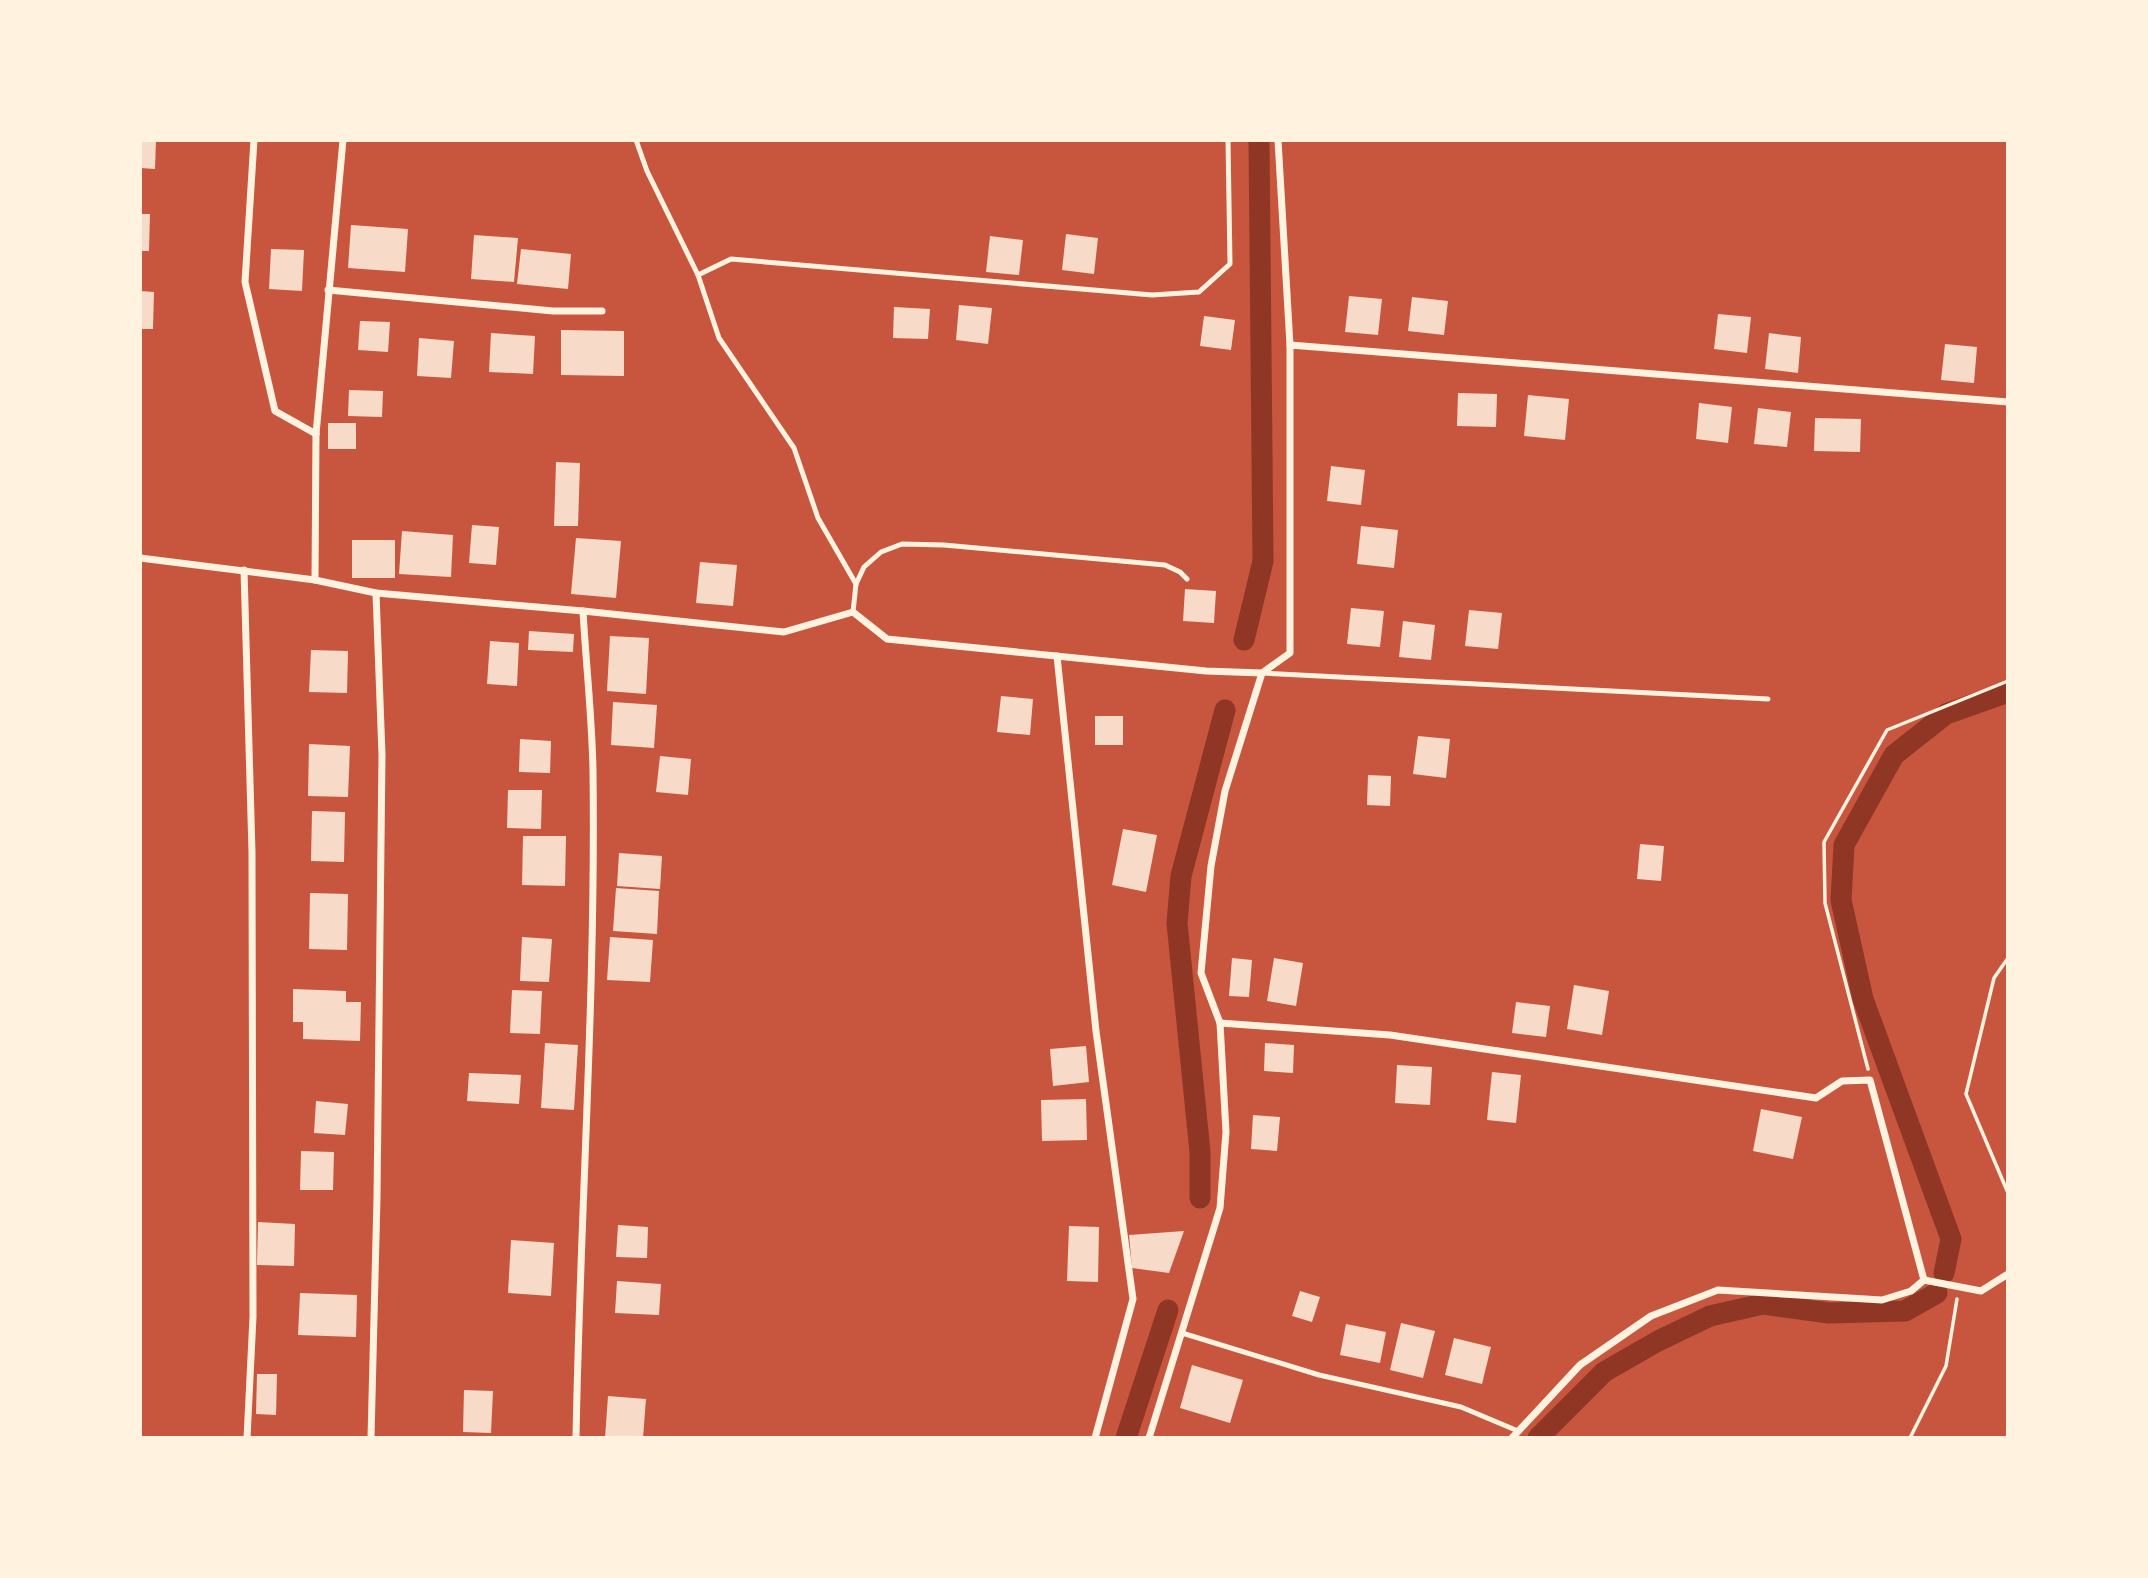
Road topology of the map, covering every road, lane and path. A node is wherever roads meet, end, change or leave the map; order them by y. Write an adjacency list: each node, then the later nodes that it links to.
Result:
1 (254, 140): 11 (street)
2 (343, 140): 7 (street)
3 (636, 140): 6 (lane)
4 (1228, 140): 6 (lane)
5 (1278, 140): 9 (street)
6 (698, 275): 16 (lane)
7 (328, 290): 8 (street); 11 (street)
8 (602, 311)
9 (1290, 345): 10 (street); 21 (street)
10 (2008, 402)
11 (316, 434): 15 (street)
12 (140, 558): 13 (street)
13 (244, 570): 15 (street); 33 (street)
14 (1187, 579): 16 (lane)
15 (315, 580): 17 (street)
16 (856, 584): 19 (lane)
17 (376, 593): 18 (street); 34 (street)
18 (583, 611): 19 (street); 35 (street)
19 (853, 612): 20 (street)
20 (1057, 656): 21 (street); 36 (street)
21 (1262, 673): 23 (lane); 25 (street)
22 (2008, 681): 26 (path)
23 (1768, 699)
24 (2008, 958): 27 (path)
25 (1220, 1023): 26 (street); 31 (street)
26 (1870, 1080): 29 (street)
27 (2008, 1194)
28 (2008, 1274): 30 (street)
29 (1923, 1280): 30 (street); 32 (street)
30 (1959, 1287): 39 (path)
31 (1182, 1333): 32 (lane); 37 (street)
32 (1518, 1430): 38 (street)
33 (247, 1438)
34 (371, 1438)
35 (576, 1438)
36 (1095, 1438)
37 (1149, 1438)
38 (1513, 1438)
39 (1910, 1438)

